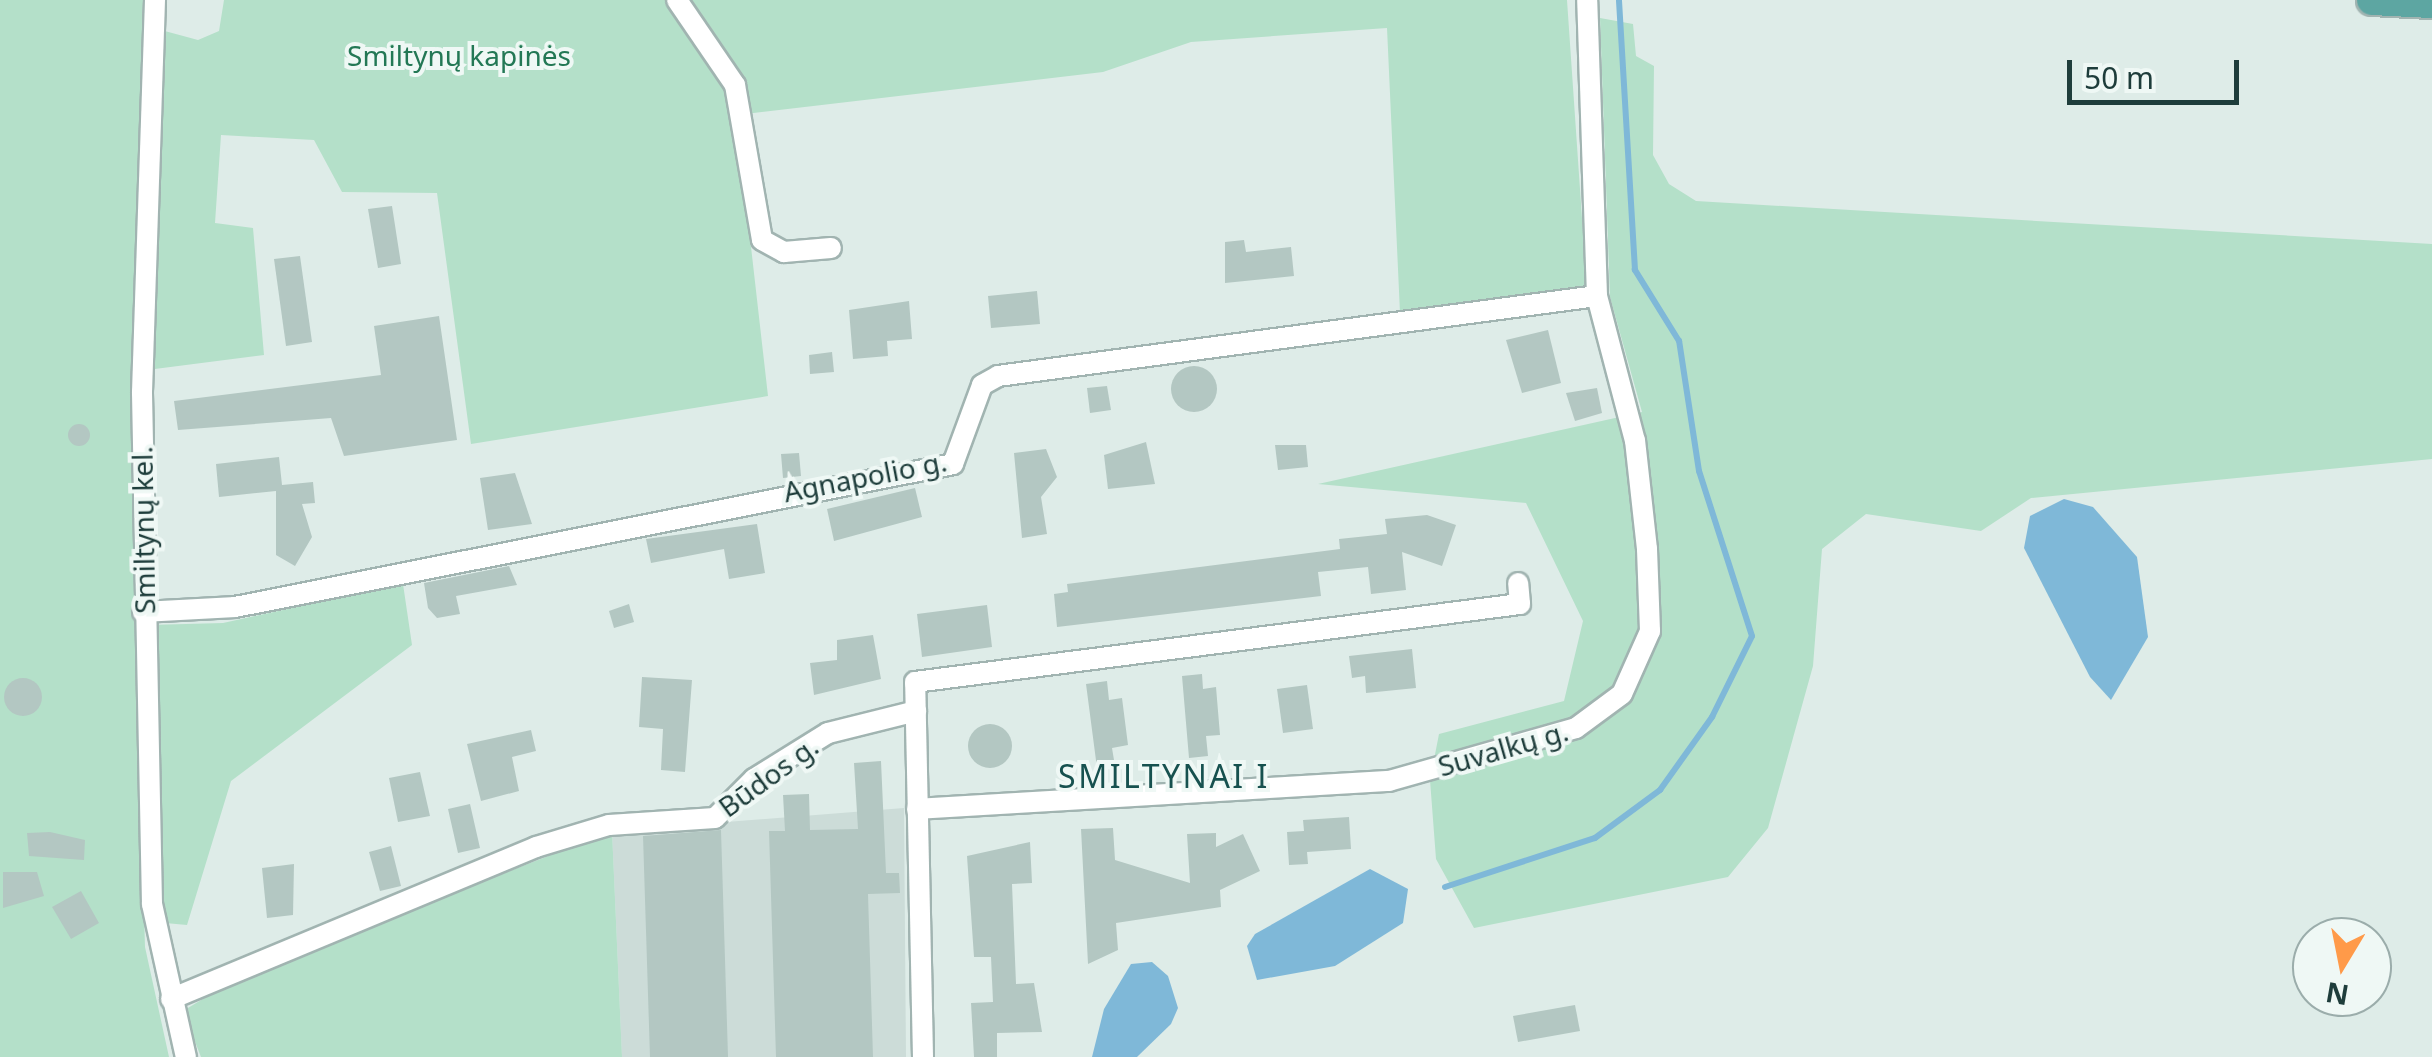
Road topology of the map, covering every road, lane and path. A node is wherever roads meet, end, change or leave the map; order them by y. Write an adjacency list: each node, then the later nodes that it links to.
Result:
1 (155, 0): 9 (street, Smiltynų kel.)
2 (677, 0): 6 (street)
3 (1587, 0): 7 (street, Suvalkų g.)
4 (2372, 0): 5 (main road)
5 (2432, 4)
6 (831, 248)
7 (1598, 296): 9 (street, Agnapolio g.); 11 (street, Suvalkų g.)
8 (1518, 584): 10 (street)
9 (144, 612): 12 (street, Smiltynų kel.)
10 (916, 711): 11 (street); 12 (street, Būdos g.)
11 (917, 810): 14 (street)
12 (172, 999): 13 (street, Smiltynų kel.)
13 (186, 1057)
14 (923, 1057)

